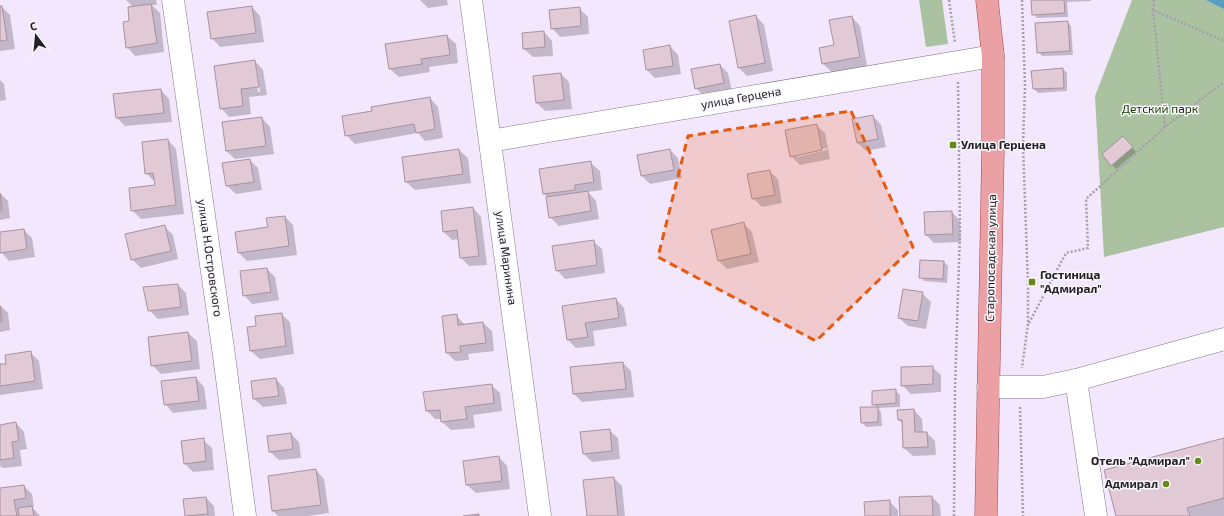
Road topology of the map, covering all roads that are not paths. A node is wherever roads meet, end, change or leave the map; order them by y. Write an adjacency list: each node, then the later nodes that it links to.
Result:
1 (173, 0): 9 (street, улица Н.Островского)
2 (471, 0): 5 (street, улица Маринина)
3 (987, 0): 4 (main road, Старопосадская улица)
4 (993, 56): 5 (street, улица Герцена); 8 (main road, Старопосадская улица)
5 (490, 141): 10 (street, улица Маринина)
6 (1224, 339): 7 (street)
7 (1076, 380): 8 (street); 12 (street)
8 (988, 387): 11 (main road, Старопосадская улица)
9 (245, 516)
10 (540, 516)
11 (986, 516)
12 (1096, 516)

